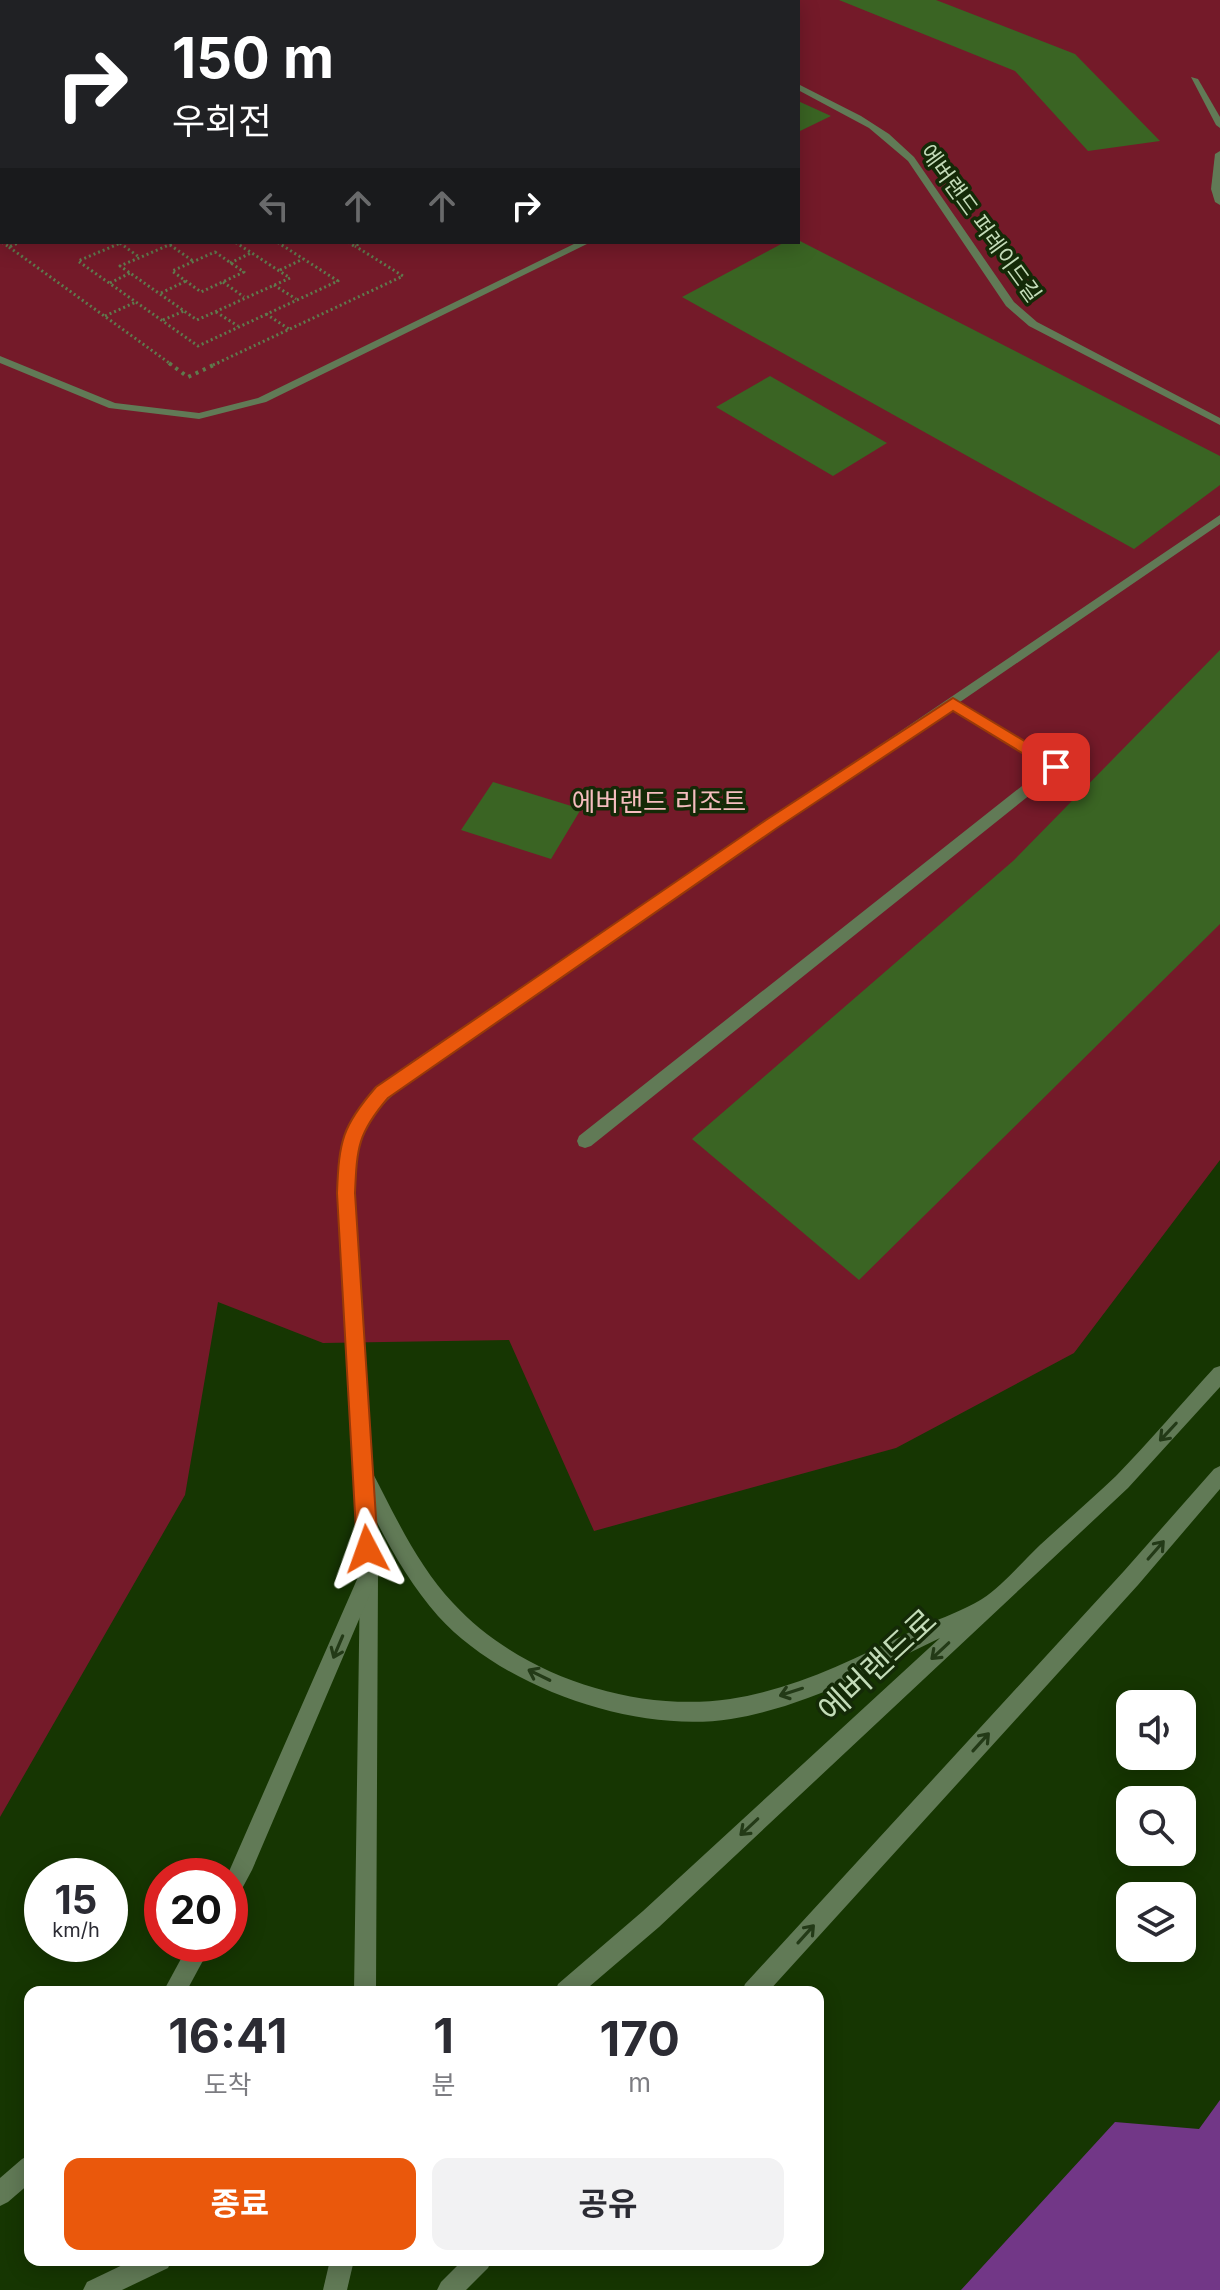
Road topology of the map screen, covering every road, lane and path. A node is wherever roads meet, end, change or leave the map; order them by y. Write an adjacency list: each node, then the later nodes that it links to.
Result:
1 (1194, 79): 3 (street)
2 (800, 88): 41 (street, 에버랜드 퍼레이드길)
3 (1220, 125)
4 (1220, 154): 5 (street)
5 (1220, 202)
6 (5, 244): 17 (path)
7 (16, 244): 17 (path)
8 (120, 244): 27 (path)
9 (123, 244): 19 (path)
10 (238, 244): 18 (path)
11 (281, 244): 20 (path)
12 (352, 244): 16 (path)
13 (359, 244): 16 (path)
14 (582, 244): 40 (street)
15 (170, 245): 19 (path); 21 (path)
16 (355, 246): 39 (path)
17 (9, 247): 36 (path)
18 (252, 253): 22 (path); 23 (path)
19 (140, 257): 24 (path)
20 (303, 259): 23 (path); 31 (path)
21 (194, 262): 22 (path); 25 (path)
22 (230, 263): 26 (path)
23 (279, 270): 28 (path)
24 (131, 273): 27 (path); 29 (path)
25 (186, 281): 26 (path); 29 (path)
26 (222, 282): 30 (path)
27 (109, 283): 32 (path)
28 (274, 285): 30 (path); 31 (path)
29 (160, 293): 33 (path)
30 (245, 298): 34 (path)
31 (297, 300): 35 (path)
32 (136, 302): 36 (path); 37 (path)
33 (184, 311): 34 (path); 37 (path)
34 (216, 311): 38 (path)
35 (266, 314): 38 (path); 39 (path)
36 (104, 316): 39 (path)
37 (162, 321): 38 (path)
38 (239, 327)
39 (290, 329)
40 (0, 359)
41 (1220, 422)
42 (1220, 519): 43 (street)
43 (953, 704): 44 (street); 46 (street)
44 (585, 1141)
45 (1220, 1374): 49 (street, 에버랜드로, one-way to 49)
46 (362, 1470): 48 (street); 49 (street, one-way to 46)
47 (1220, 1475): 55 (street, one-way to 47)
48 (369, 1575): 50 (street, one-way to 50); 53 (street)
49 (991, 1604): 54 (street, 에버랜드로, one-way to 54)
50 (247, 1858)
51 (191, 1962): 52 (street)
52 (177, 1986)
53 (365, 1986)
54 (573, 1986)
55 (758, 1986)
56 (24, 2172): 57 (street)
57 (0, 2194)
58 (147, 2266): 61 (street)
59 (341, 2266): 62 (street)
60 (474, 2266): 63 (street)
61 (95, 2290)
62 (335, 2290)
63 (449, 2290)

